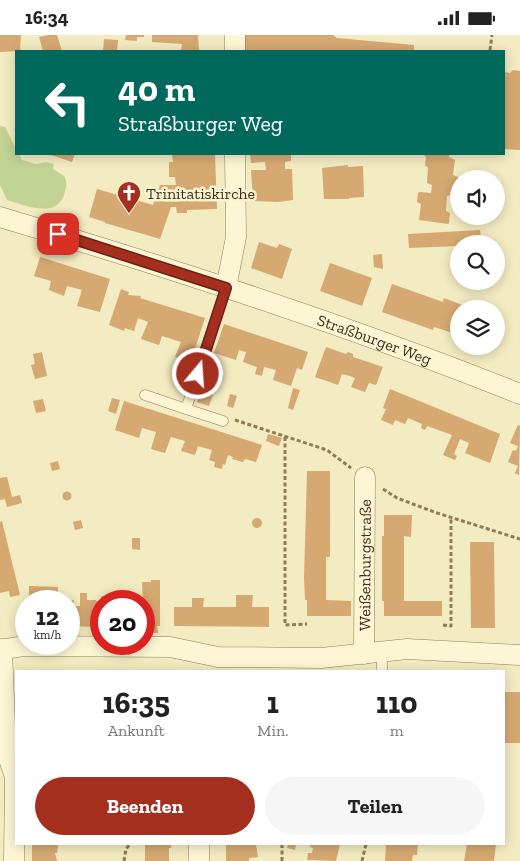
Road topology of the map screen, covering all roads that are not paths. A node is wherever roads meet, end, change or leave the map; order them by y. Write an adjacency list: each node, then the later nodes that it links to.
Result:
1 (235, 35): 2 (street)
2 (235, 50)
3 (235, 155): 5 (street)
4 (0, 217): 5 (street, Straßburger Weg)
5 (226, 288): 6 (street, Straßburger Weg); 8 (lane)
6 (520, 393)
7 (146, 395): 8 (lane)
8 (186, 409): 9 (lane)
9 (223, 421)
10 (365, 477): 13 (street, Weißenburgstraße)
11 (1, 649): 14 (street, Weißenburgstraße); 15 (street)
12 (520, 655): 13 (street, Weißenburgstraße)
13 (376, 659): 14 (street, Weißenburgstraße)
14 (196, 662)
15 (14, 771)
16 (15, 819): 18 (street)
17 (199, 845): 19 (street)
18 (14, 861)
19 (198, 861)

